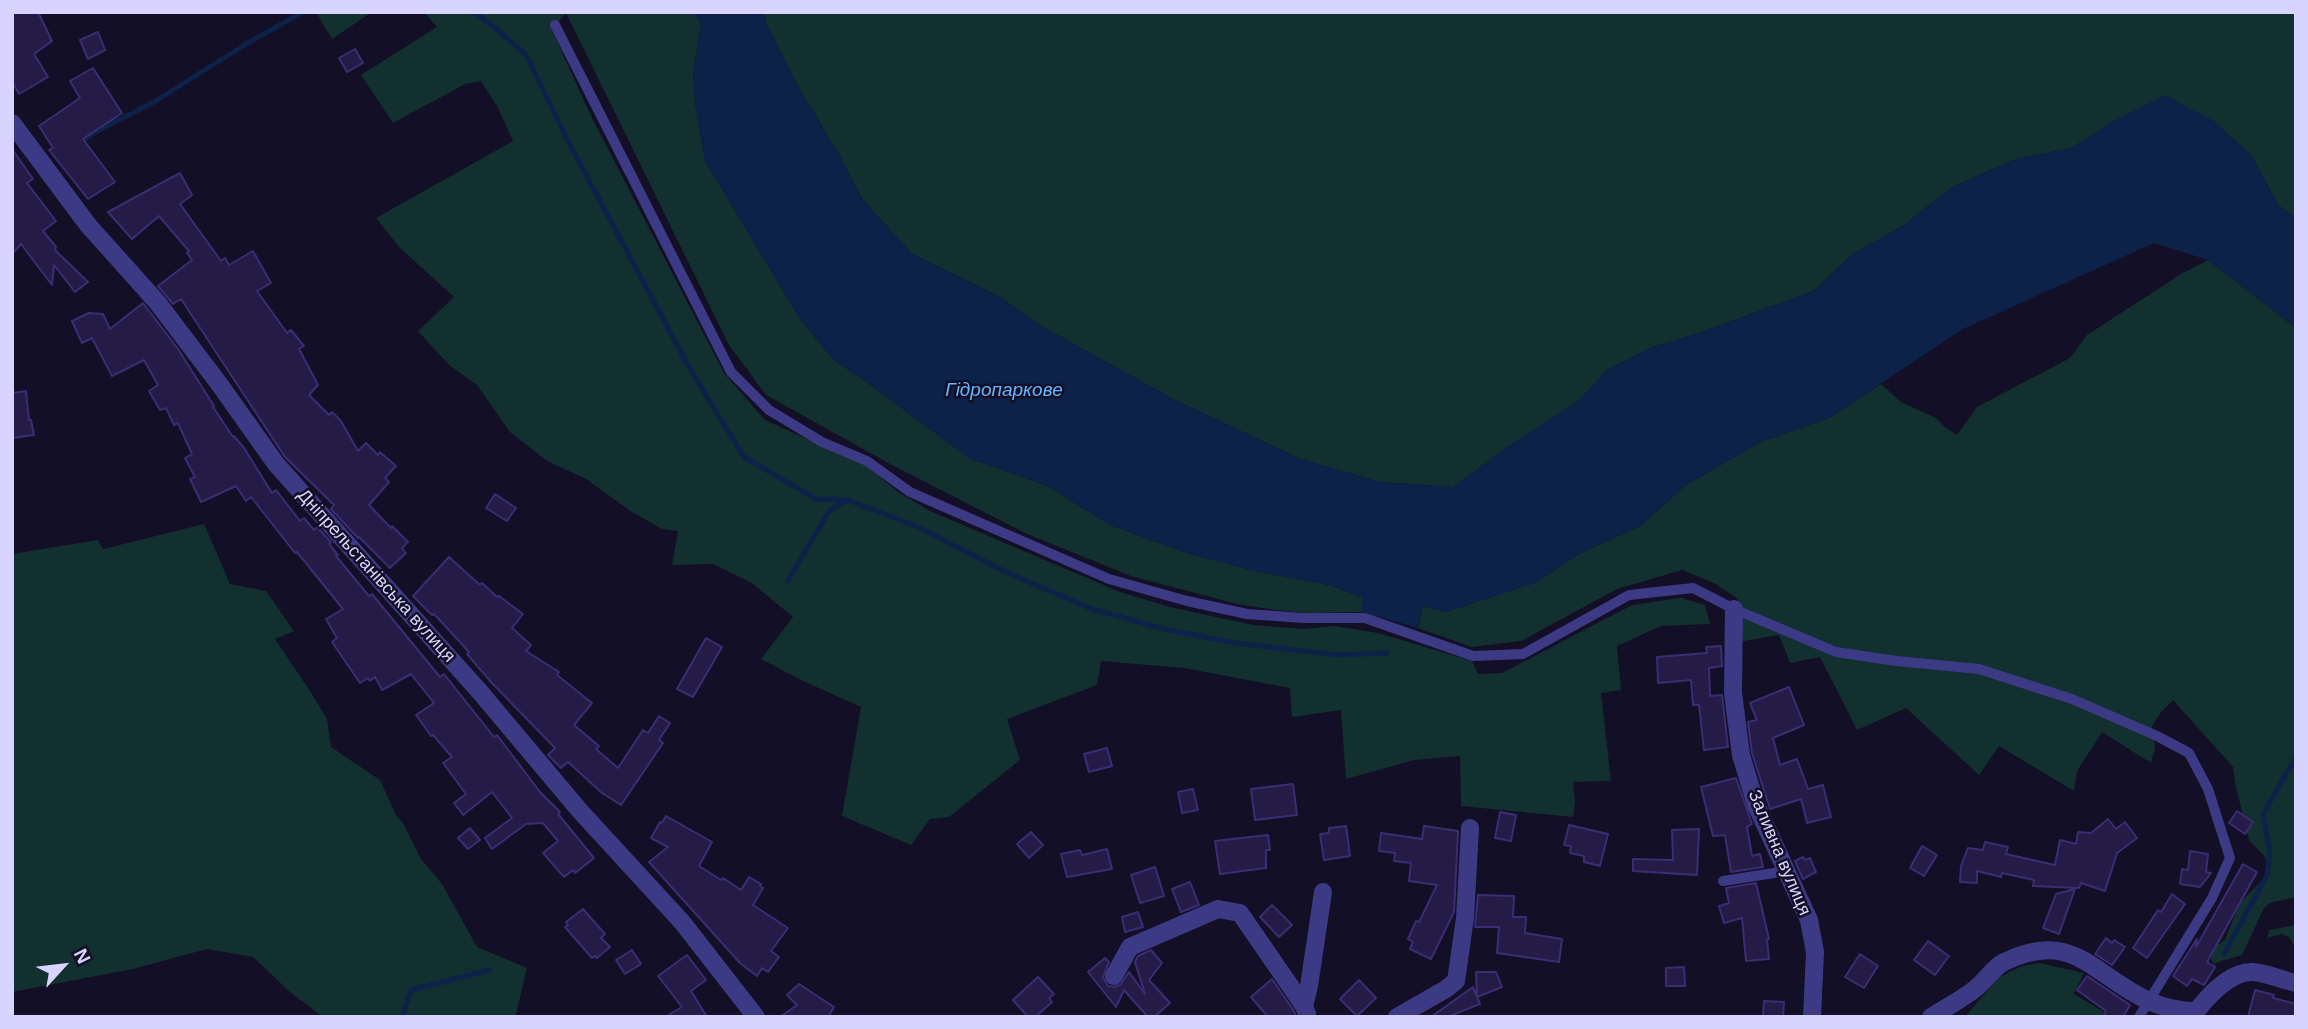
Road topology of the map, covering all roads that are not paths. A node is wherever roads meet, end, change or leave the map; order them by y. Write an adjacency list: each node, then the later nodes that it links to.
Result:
1 (555, 25): 3 (lane)
2 (12, 122): 14 (street, Дніпрельстанівська вулиця)
3 (1734, 609): 5 (street, Заливна вулиця); 10 (lane)
4 (1470, 828): 15 (street)
5 (1787, 871): 6 (lane); 13 (street, Заливна вулиця)
6 (1723, 881)
7 (1323, 892): 11 (street)
8 (1114, 976): 11 (street)
9 (2296, 983): 12 (street)
10 (2149, 1001): 12 (street); 16 (street); 17 (lane)
11 (1306, 1011)
12 (2197, 1015)
13 (1813, 1016)
14 (756, 1017)
15 (1397, 1017)
16 (1931, 1017)
17 (2139, 1017)

